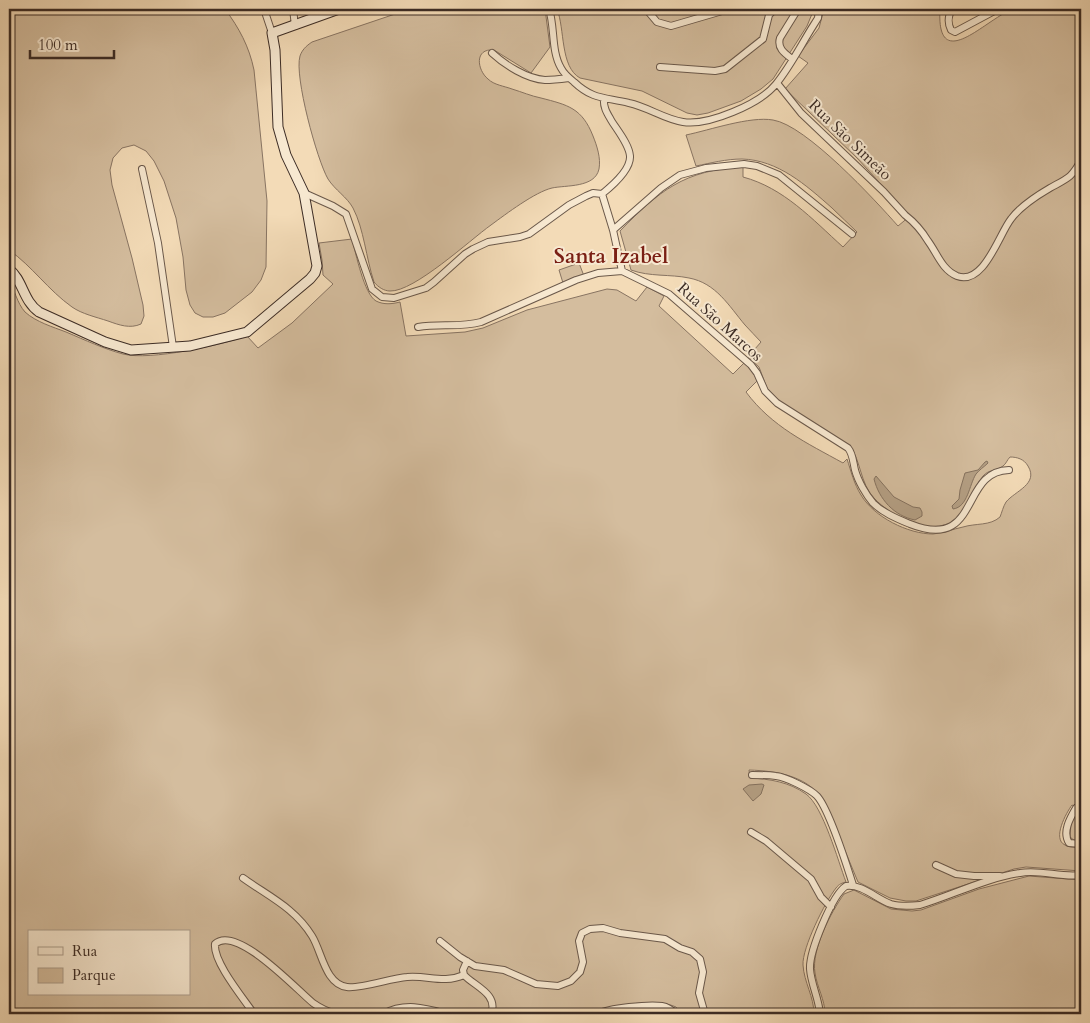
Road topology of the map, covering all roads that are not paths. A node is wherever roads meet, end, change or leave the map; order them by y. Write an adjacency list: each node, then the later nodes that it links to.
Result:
1 (264, 9): 13 (street)
2 (293, 9): 12 (street)
3 (340, 9): 12 (street)
4 (550, 9): 16 (street)
5 (646, 9): 6 (street)
6 (729, 9)
7 (775, 9): 17 (street)
8 (798, 9): 15 (street)
9 (819, 9): 15 (street)
10 (952, 9): 11 (street)
11 (998, 9)
12 (295, 26): 13 (street)
13 (272, 34): 24 (street)
14 (492, 53): 19 (street)
15 (792, 59): 20 (street)
16 (559, 65): 18 (street); 19 (street)
17 (660, 67)
18 (569, 78): 19 (street); 21 (street)
19 (546, 80)
20 (777, 83): 21 (street); 22 (street, Rua São Simeão)
21 (604, 98): 25 (street)
22 (1081, 160)
23 (142, 169): 31 (street)
24 (304, 193): 25 (street); 31 (street)
25 (602, 194): 26 (street)
26 (613, 230): 27 (street); 29 (street)
27 (852, 234)
28 (9, 269): 31 (street)
29 (622, 271): 30 (street); 32 (street, Rua São Marcos)
30 (418, 327)
31 (173, 347)
32 (1009, 470)
33 (752, 775): 41 (street)
34 (1076, 808): 36 (street)
35 (751, 832): 42 (street)
36 (1081, 844)
37 (936, 865): 39 (street)
38 (1081, 875): 39 (street)
39 (1004, 876): 41 (street)
40 (243, 878): 45 (street)
41 (853, 885): 42 (street)
42 (831, 908): 54 (street)
43 (440, 941): 44 (street)
44 (467, 961): 45 (street); 53 (street)
45 (464, 975): 50 (street)
46 (254, 1014): 47 (street)
47 (337, 1014)
48 (382, 1014): 49 (street)
49 (447, 1014)
50 (491, 1014)
51 (598, 1014): 52 (street)
52 (676, 1014)
53 (705, 1014)
54 (820, 1014)

